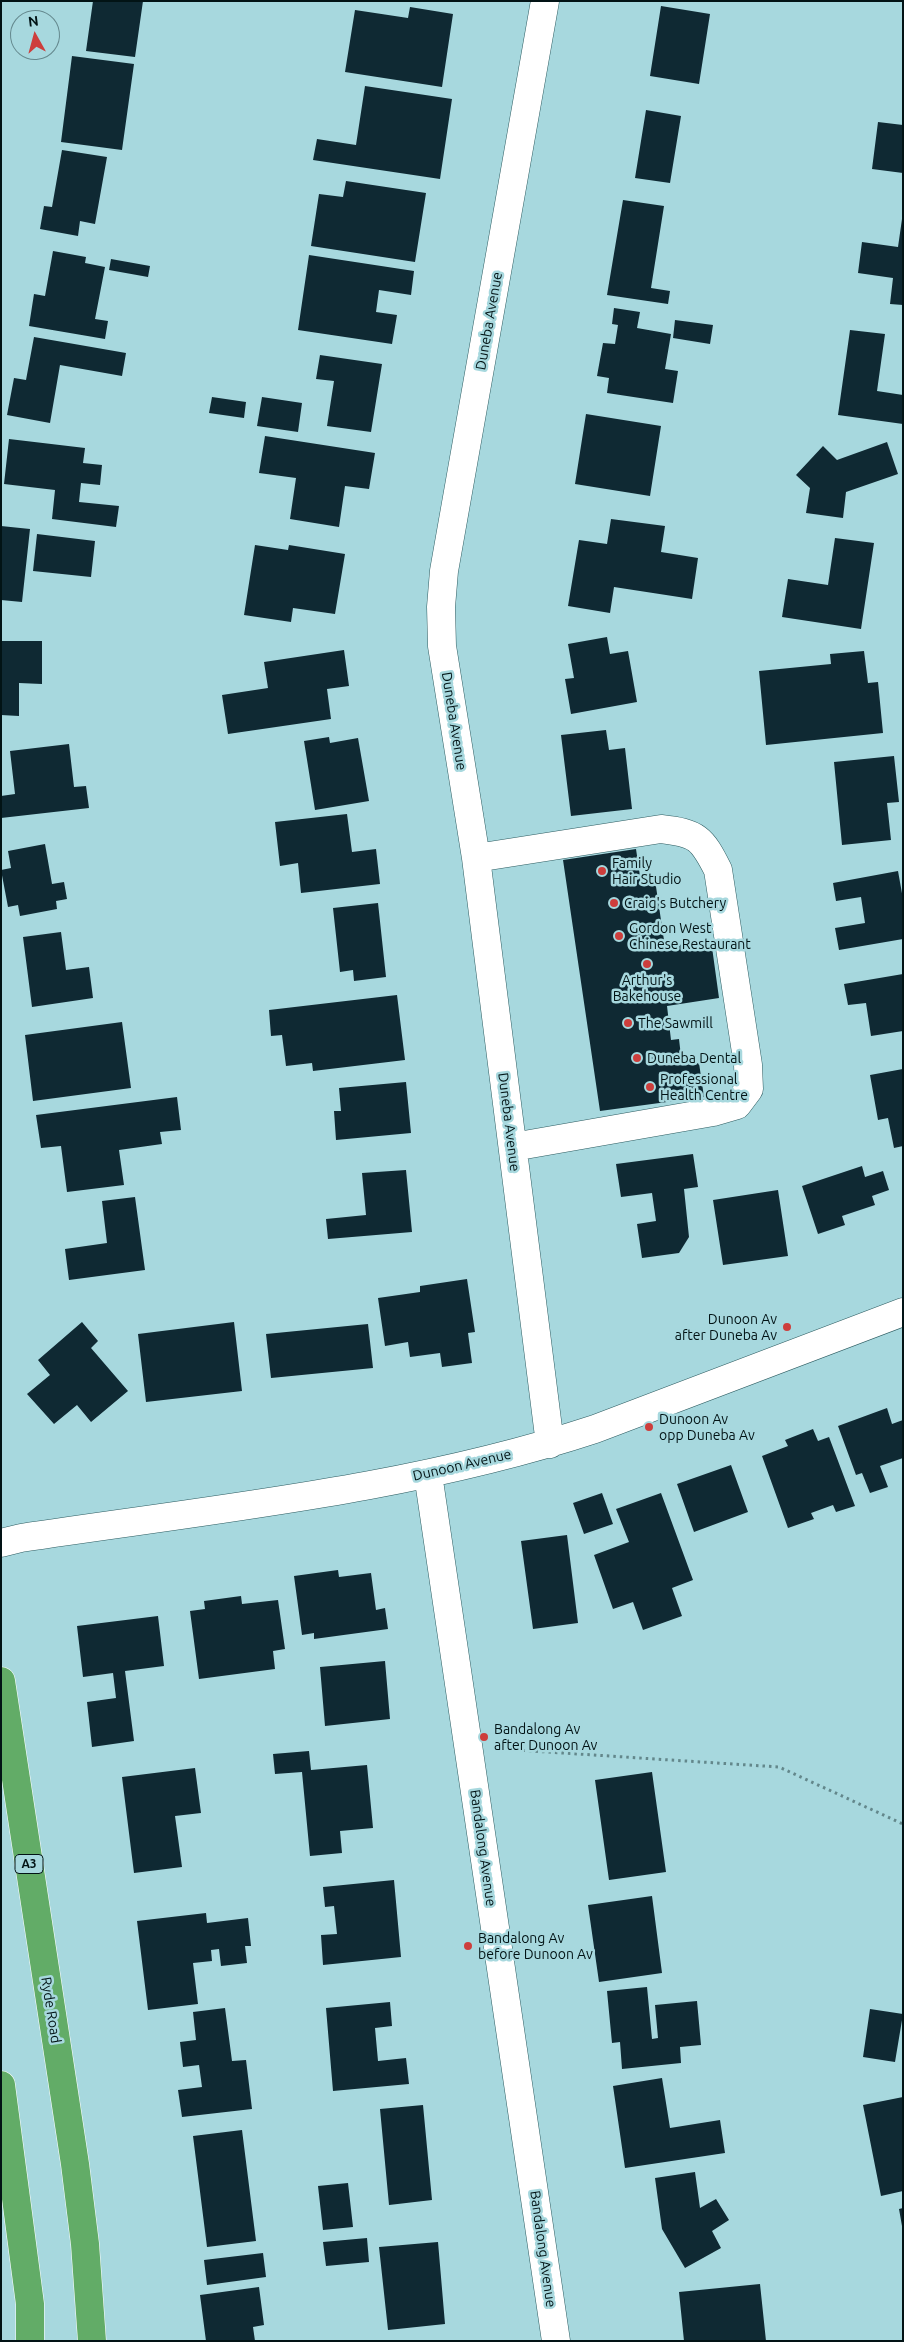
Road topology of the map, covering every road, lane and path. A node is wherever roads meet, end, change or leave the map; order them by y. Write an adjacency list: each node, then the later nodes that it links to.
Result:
1 (545, 1): 2 (street, Duneba Avenue)
2 (476, 858): 3 (street, Duneba Avenue); 3 (street)
3 (513, 1147): 5 (street, Duneba Avenue)
4 (903, 1312): 5 (street, Dunoon Avenue)
5 (550, 1444): 6 (street, Dunoon Avenue)
6 (428, 1474): 7 (street, Dunoon Avenue); 14 (street, Bandalong Avenue)
7 (1, 1543)
8 (1, 1681): 13 (highway, Ryde Road / A3)
9 (516, 1750): 10 (path)
10 (903, 1824)
11 (1, 2085): 12 (highway)
12 (30, 2341)
13 (92, 2341)
14 (556, 2341)

